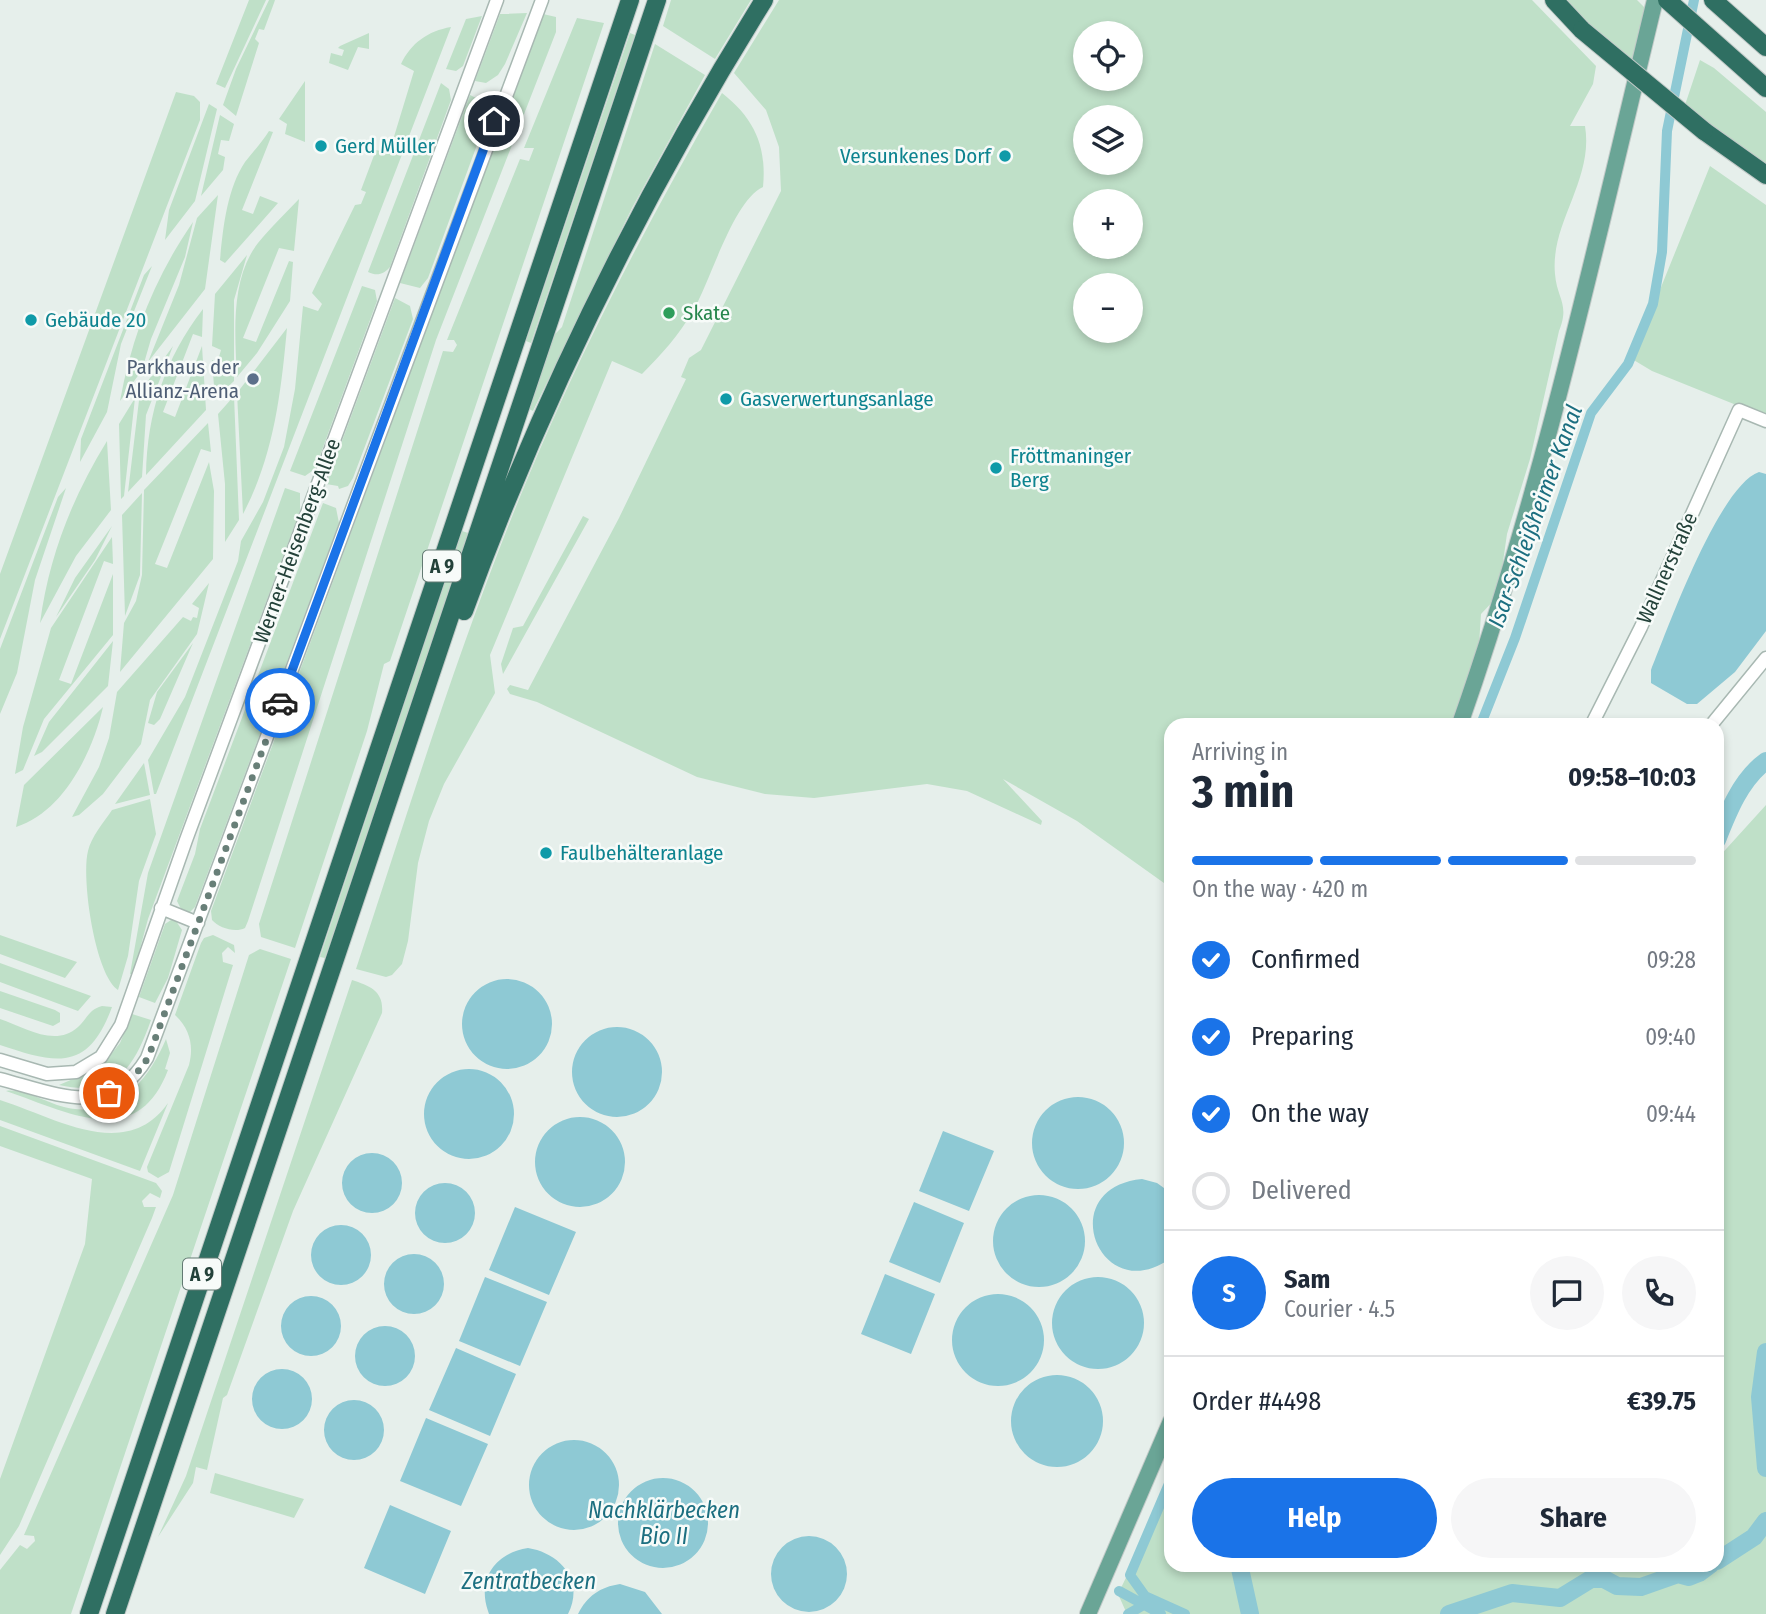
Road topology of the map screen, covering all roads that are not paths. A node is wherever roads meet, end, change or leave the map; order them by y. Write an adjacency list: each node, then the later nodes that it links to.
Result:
1 (497, 0): 20 (street, Werner-Heisenberg-Allee)
2 (542, 0): 21 (street, Werner-Heisenberg-Allee)
3 (630, 0): 25 (highway, A 9)
4 (657, 0): 16 (highway, A 9)
5 (764, 0): 16 (highway)
6 (1554, 0): 13 (highway, bridge)
7 (1656, 0): 17 (main road)
8 (1667, 0): 12 (highway)
9 (1713, 0): 11 (highway)
10 (1732, 0): 11 (highway)
11 (1766, 46)
12 (1766, 88)
13 (1766, 175)
14 (1766, 421): 18 (street, Wallnerstraße)
15 (1766, 658): 19 (street)
16 (426, 686): 26 (highway, A 9)
17 (1462, 718)
18 (1595, 718)
19 (1717, 718)
20 (161, 908): 21 (street); 22 (street, Werner-Heisenberg-Allee)
21 (198, 923): 23 (street, Werner-Heisenberg-Allee)
22 (0, 1060)
23 (0, 1079)
24 (1164, 1437): 27 (main road)
25 (89, 1613)
26 (115, 1614)
27 (1088, 1614)

